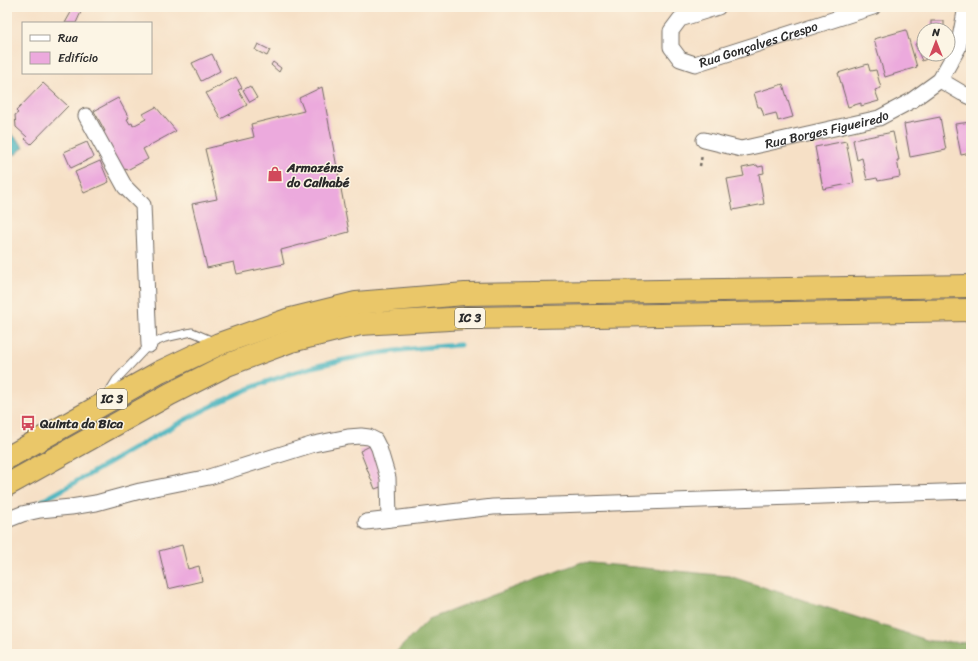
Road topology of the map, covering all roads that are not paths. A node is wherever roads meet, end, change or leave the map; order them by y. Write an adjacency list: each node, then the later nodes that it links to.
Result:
1 (718, 7): 2 (street, Rua Gonçalves Crespo)
2 (873, 7)
3 (966, 7): 4 (street)
4 (940, 80): 5 (street); 7 (street, Rua Borges Figueiredo)
5 (971, 97)
6 (86, 116): 11 (street)
7 (704, 140)
8 (971, 286): 10 (highway, IC 3)
9 (971, 310): 14 (highway, IC 3)
10 (219, 344): 11 (lane); 12 (highway, IC 3)
11 (149, 345): 12 (lane)
12 (100, 405): 13 (highway, IC 3)
13 (7, 458)
14 (7, 485)
15 (971, 491): 16 (street)
16 (389, 519): 17 (street); 18 (street)
17 (7, 520)
18 (366, 522)

